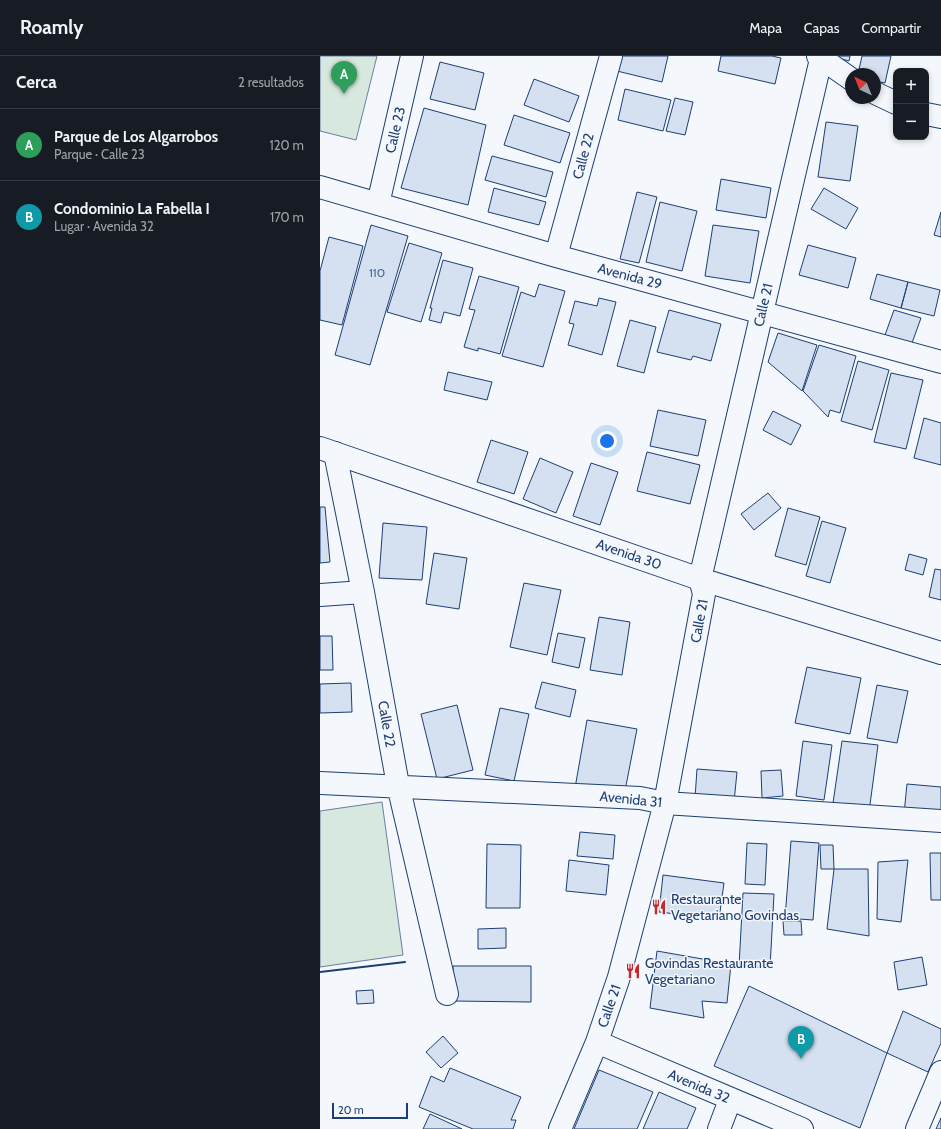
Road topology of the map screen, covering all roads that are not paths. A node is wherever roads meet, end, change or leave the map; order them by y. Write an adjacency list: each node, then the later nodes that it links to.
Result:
1 (412, 56): 10 (street, Calle 23)
2 (611, 56): 11 (street, Calle 22)
3 (819, 57): 4 (street); 12 (street, Calle 21)
4 (845, 75)
5 (881, 96): 6 (street)
6 (893, 102)
7 (929, 115): 8 (street)
8 (941, 117)
9 (320, 187): 10 (street, Avenida 29)
10 (378, 204): 11 (street, Avenida 29)
11 (556, 256): 12 (street, Avenida 29)
12 (761, 311): 13 (street, Avenida 29); 15 (street, Calle 21)
13 (941, 362)
14 (327, 451): 15 (street, Avenida 30); 16 (street, Calle 22)
15 (700, 578): 18 (street, Avenida 30); 21 (street, Calle 21)
16 (363, 592): 17 (street); 20 (street, Calle 22)
17 (320, 595)
18 (941, 653)
19 (320, 783): 20 (street, Avenida 31)
20 (398, 786): 21 (street, Avenida 31); 23 (street, Calle 22)
21 (665, 803): 22 (street, Avenida 31); 24 (street, Calle 21)
22 (941, 821)
23 (447, 994)
24 (597, 1042): 26 (street, Avenida 32); 27 (street, Calle 21)
25 (941, 1072): 30 (street)
26 (730, 1100): 28 (street); 29 (street, Avenida 32)
27 (560, 1129)
28 (719, 1129)
29 (802, 1129)
30 (917, 1129)

